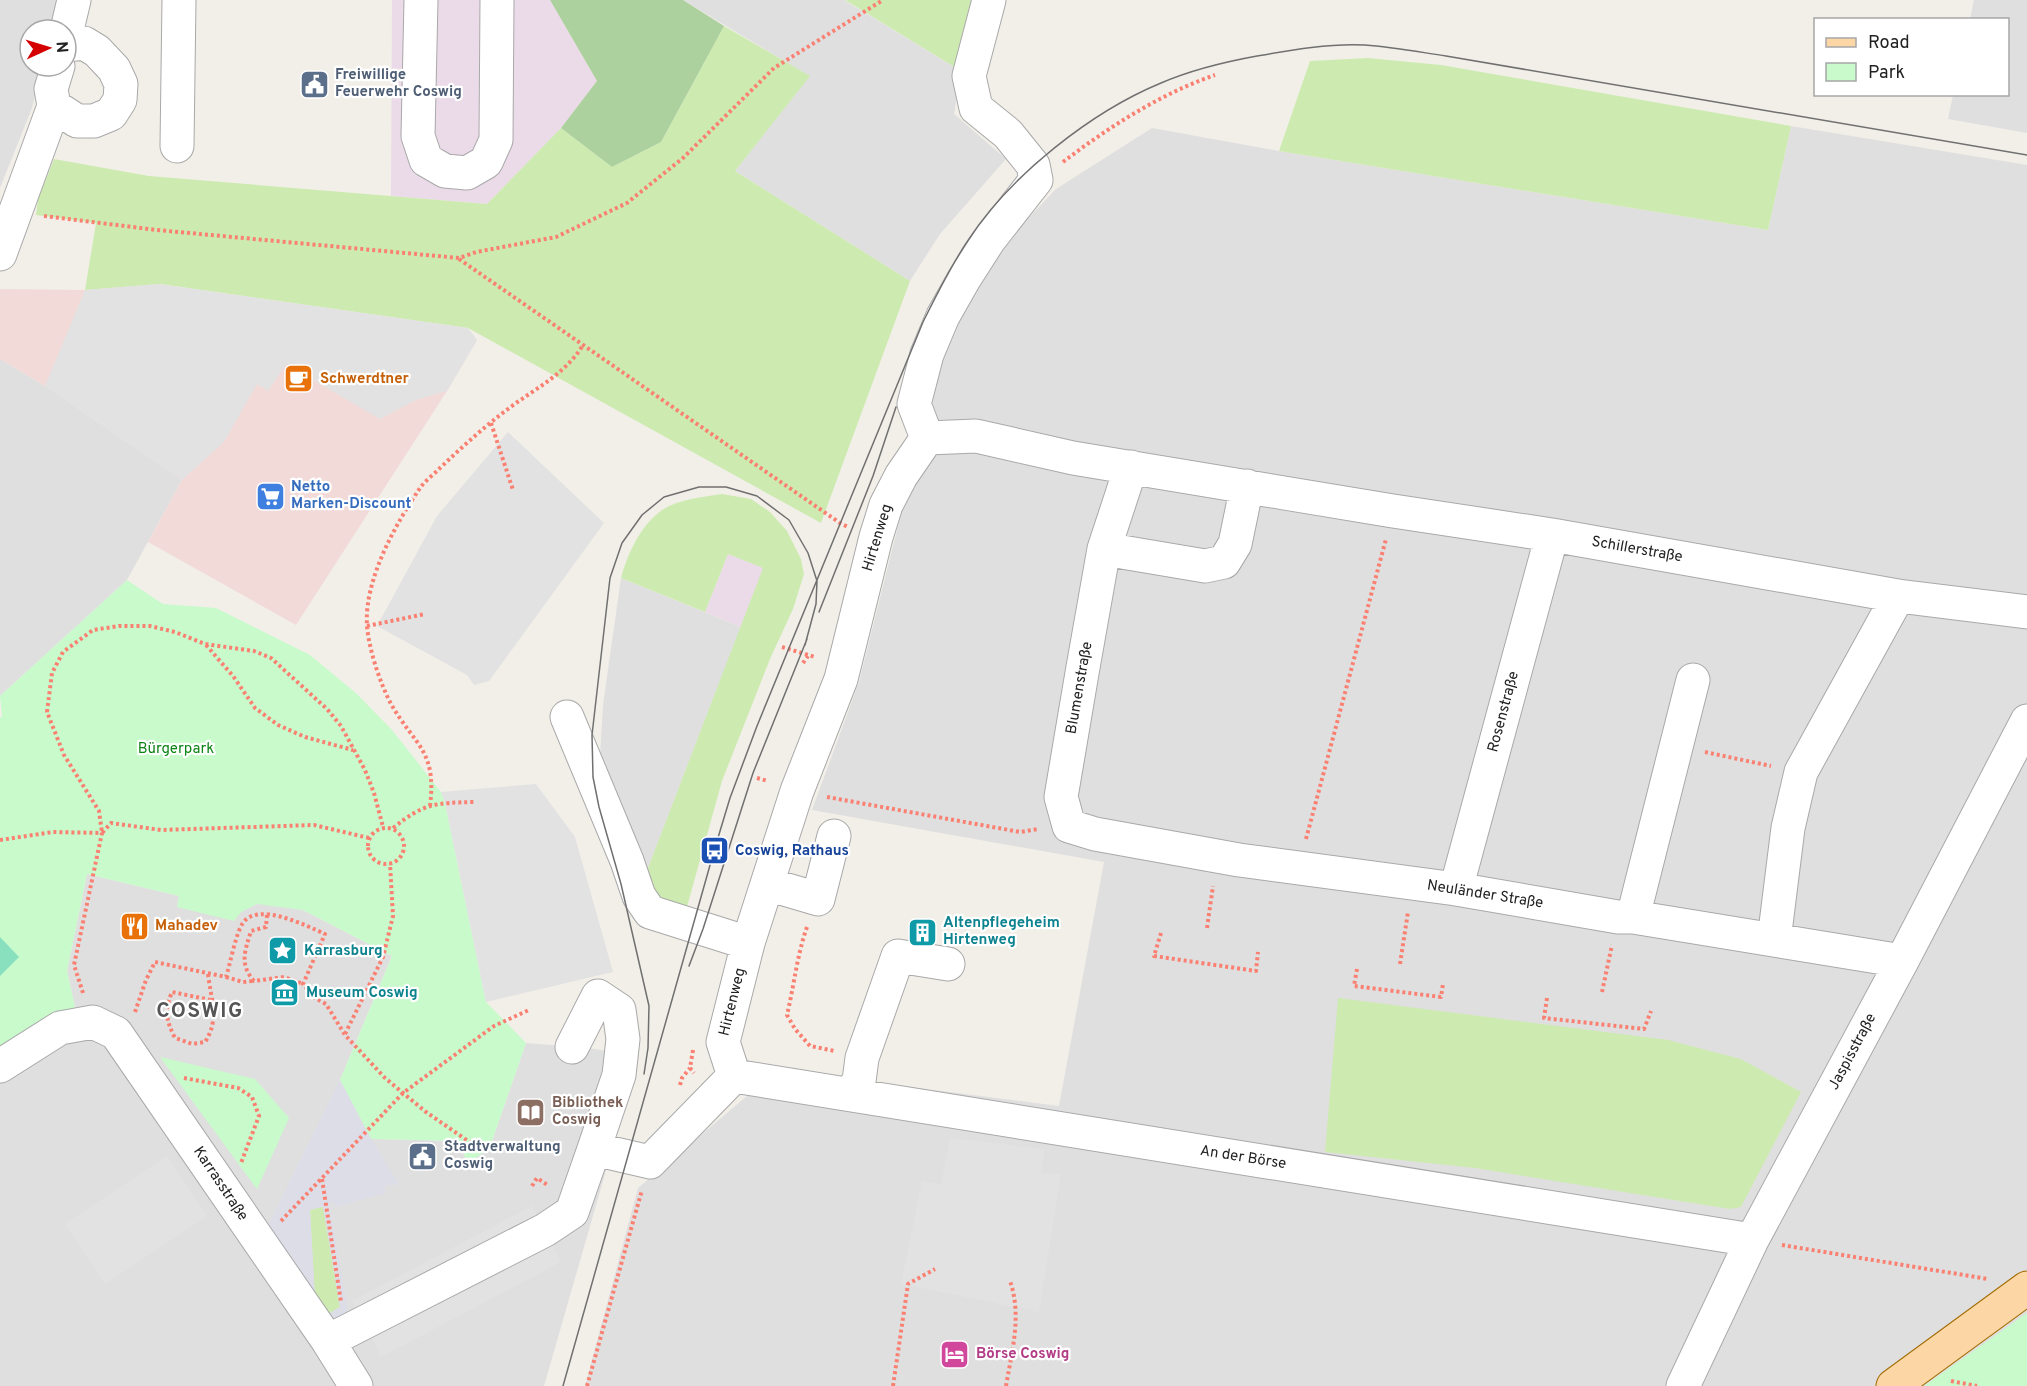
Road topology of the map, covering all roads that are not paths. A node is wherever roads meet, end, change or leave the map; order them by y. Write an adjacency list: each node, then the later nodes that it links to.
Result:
1 (74, 0): 6 (street)
2 (179, 0): 10 (street)
3 (421, 0): 4 (street)
4 (497, 0)
5 (989, 0): 12 (street)
6 (70, 18)
7 (78, 44): 9 (street)
8 (54, 78): 9 (street)
9 (54, 106): 11 (street)
10 (177, 146)
11 (0, 254)
12 (927, 438): 13 (street); 24 (street, Hirtenweg)
13 (1131, 467): 14 (street, Schillerstraße); 16 (street, Blumenstraße)
14 (1247, 486): 15 (street, Schillerstraße); 16 (street)
15 (1552, 535): 17 (street, Schillerstraße); 25 (street, Rosenstraße)
16 (1104, 549): 22 (street, Blumenstraße)
17 (1898, 596): 18 (street, Schillerstraße); 27 (street)
18 (2027, 612)
19 (1693, 680): 26 (street)
20 (567, 717): 28 (street)
21 (2027, 721): 29 (street, Jaspisstraße)
22 (1069, 826): 25 (street, Neuländer Straße)
23 (834, 836): 24 (street)
24 (767, 884): 28 (street, Hirtenweg)
25 (1456, 890): 26 (street, Neuländer Straße)
26 (1625, 917): 27 (street, Neuländer Straße)
27 (1774, 940): 29 (street, Neuländer Straße)
28 (748, 942): 33 (street, Hirtenweg)
29 (1902, 961): 36 (street, Jaspisstraße)
30 (948, 964): 34 (street)
31 (572, 1047): 35 (street)
32 (0, 1066): 38 (street, Karrasstraße)
33 (734, 1076): 34 (street, An der Börse); 35 (street)
34 (850, 1094): 36 (street, An der Börse)
35 (594, 1149): 38 (street)
36 (1752, 1240): 40 (street, Jaspisstraße)
37 (2027, 1288): 41 (main road)
38 (337, 1336): 39 (street, Karrasstraße)
39 (356, 1386)
40 (1683, 1386)
41 (1893, 1386)

